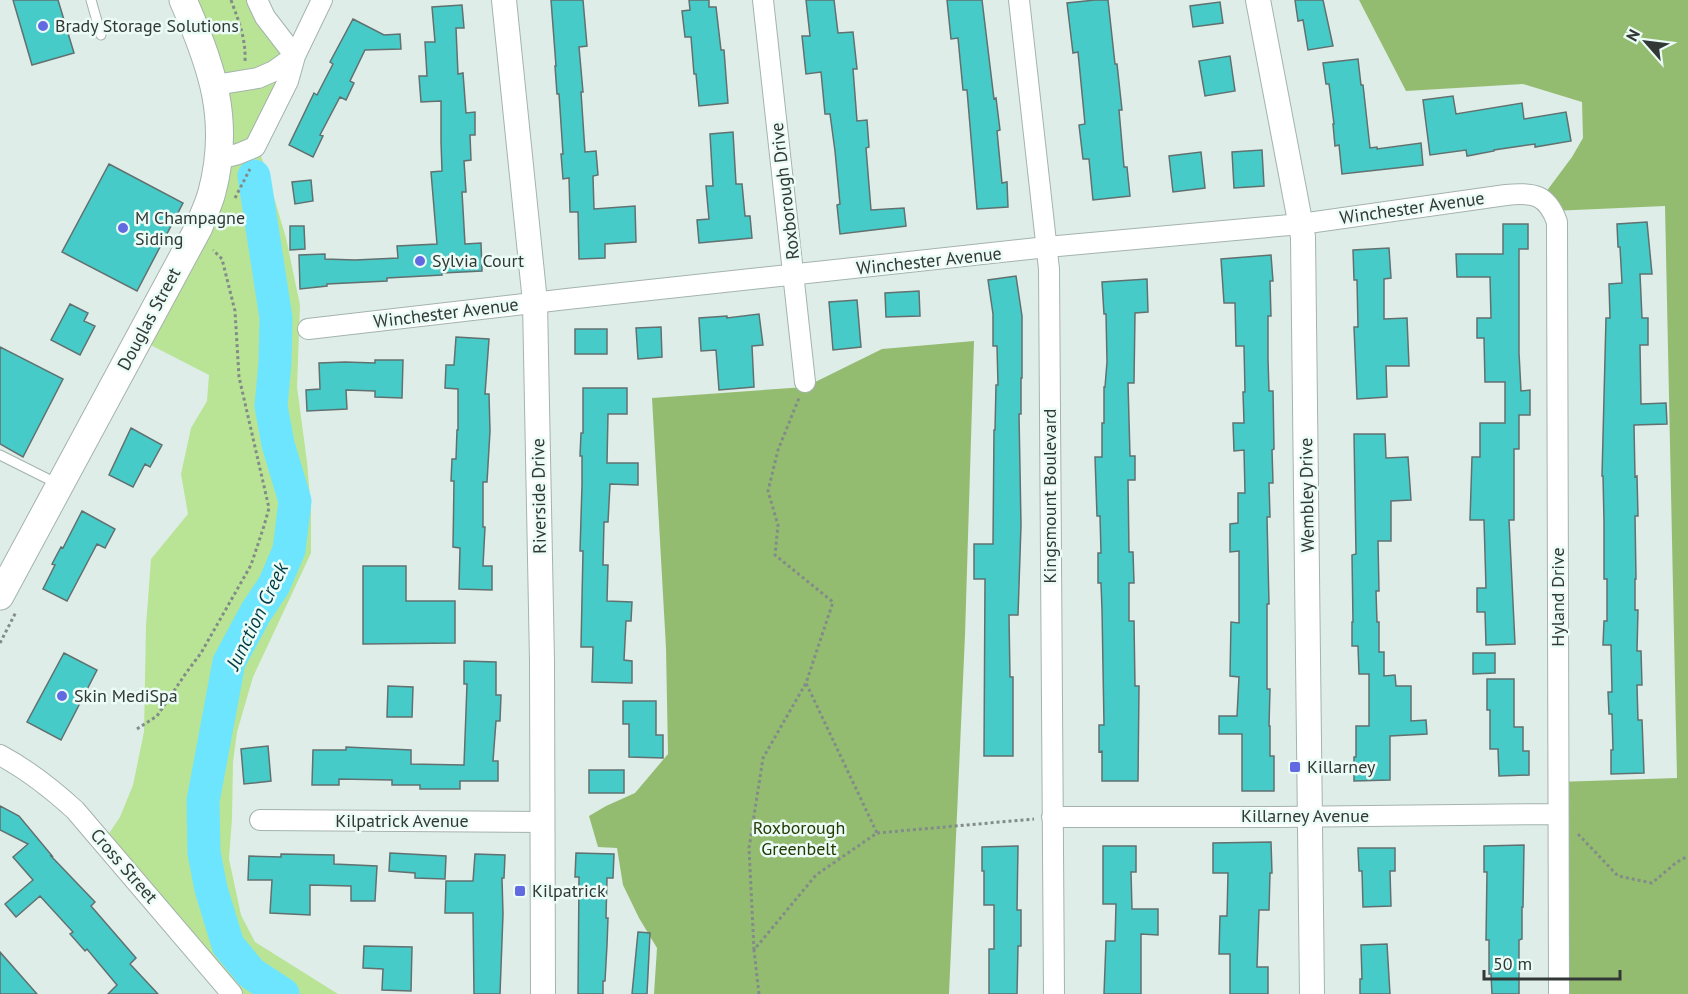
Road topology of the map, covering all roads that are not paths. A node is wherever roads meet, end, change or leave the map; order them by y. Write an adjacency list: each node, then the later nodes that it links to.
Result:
1 (91, 0): 9 (lane)
2 (183, 0): 11 (main road, Douglas Street)
3 (257, 0): 10 (street)
4 (322, 0): 10 (street)
5 (504, 0): 17 (street, Riverside Drive)
6 (763, 0): 16 (street, Roxborough Drive)
7 (1019, 0): 15 (street, Kingsmount Boulevard)
8 (1258, 0): 14 (street, Wembley Drive)
9 (101, 35)
10 (296, 56): 11 (street); 12 (street)
11 (215, 85): 12 (main road, Douglas Street)
12 (219, 159): 21 (main road, Douglas Street)
13 (1547, 203): 14 (street, Winchester Avenue); 24 (street, Hyland Drive)
14 (1301, 224): 15 (street, Winchester Avenue); 26 (street, Wembley Drive)
15 (1047, 247): 16 (street, Winchester Avenue); 25 (street, Kingsmount Boulevard)
16 (794, 276): 17 (street, Winchester Avenue); 19 (street, Roxborough Drive)
17 (535, 303): 18 (street, Winchester Avenue); 28 (street, Riverside Drive)
18 (308, 329)
19 (806, 382)
20 (0, 456): 21 (lane)
21 (60, 485): 22 (main road, Douglas Street)
22 (2, 584)
23 (0, 755): 29 (street, Cross Street)
24 (1558, 814): 26 (street, Killarney Avenue); 33 (street, Hyland Drive)
25 (1052, 817): 26 (street, Killarney Avenue); 31 (street, Kingsmount Boulevard)
26 (1310, 817): 32 (street, Wembley Drive)
27 (260, 820): 28 (street, Kilpatrick Avenue)
28 (543, 822): 30 (street, Riverside Drive)
29 (232, 994)
30 (543, 994)
31 (1054, 994)
32 (1312, 994)
33 (1559, 994)

